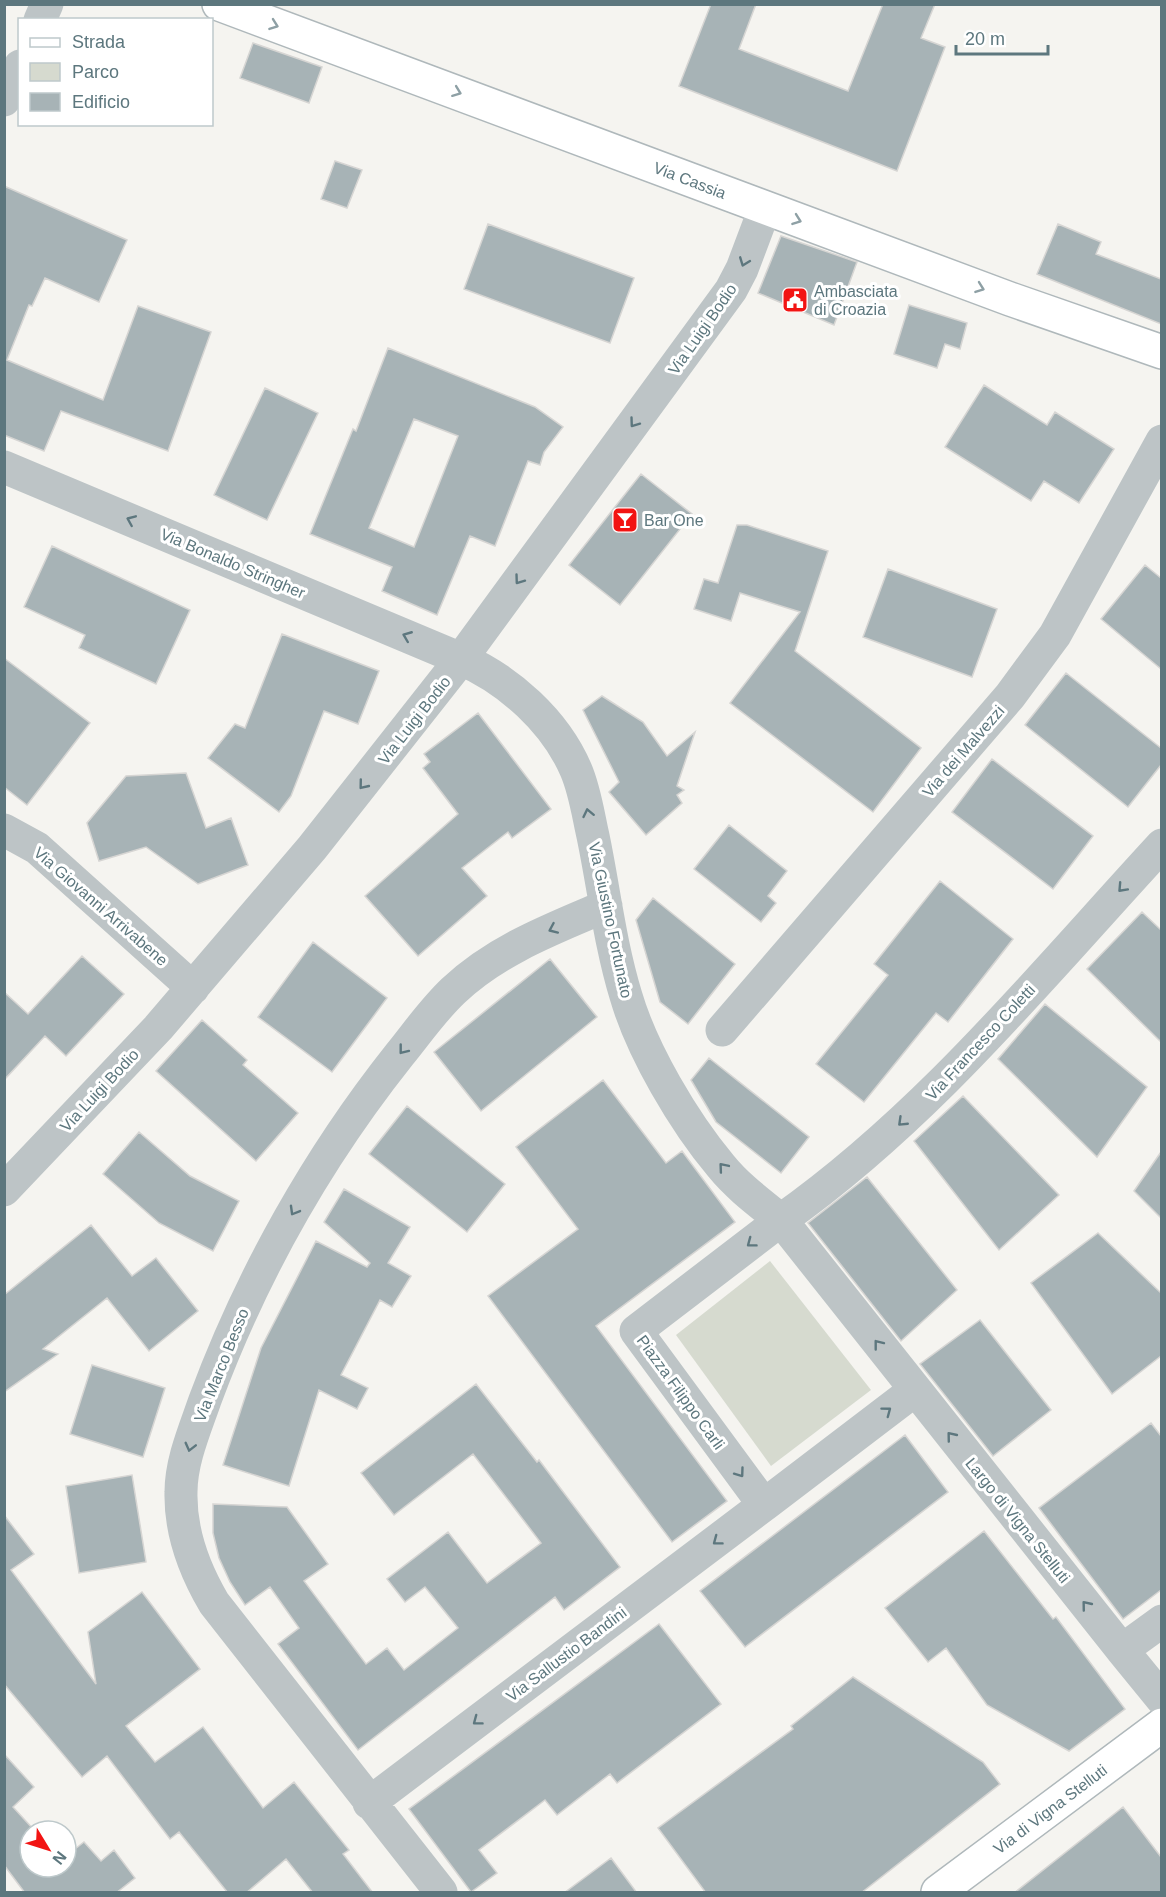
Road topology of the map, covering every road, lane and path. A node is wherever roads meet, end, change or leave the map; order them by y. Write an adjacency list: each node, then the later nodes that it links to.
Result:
1 (47, 4): 3 (street)
2 (219, 4): 6 (street, Via Cassia, one-way to 6)
3 (41, 18)
4 (18, 70): 5 (street)
5 (4, 100)
6 (765, 208): 7 (street, Via Cassia, one-way to 7); 10 (street, Via Luigi Bodio, one-way to 10)
7 (1161, 352)
8 (1161, 441): 15 (street, Via dei Malvezzi)
9 (4, 467): 10 (street, Via Bonaldo Stringher, one-way to 9)
10 (461, 658): 13 (street, Via Giustino Fortunato, one-way to 10); 14 (street, Via Luigi Bodio, one-way to 14)
11 (4, 830): 14 (street, Via Giovanni Arrivabene)
12 (1161, 845): 17 (street, Via Francesco Coletti, one-way to 17)
13 (606, 906): 17 (street, Via Giustino Fortunato, one-way to 13); 24 (street, Via Marco Besso, one-way to 24)
14 (194, 988): 16 (street, Via Luigi Bodio)
15 (722, 1030)
16 (4, 1190)
17 (781, 1220): 18 (street, one-way to 17); 19 (street, Piazza Filippo Carli, one-way to 19)
18 (915, 1390): 19 (street, one-way to 18); 21 (street, Largo di Vigna Stelluti, one-way to 18)
19 (764, 1505): 24 (street, Via Sallustio Bandini, one-way to 24)
20 (1161, 1621): 21 (street)
21 (1122, 1650): 22 (street, Largo di Vigna Stelluti)
22 (1161, 1699)
23 (1161, 1725): 26 (street, Via di Vigna Stelluti)
24 (369, 1803): 25 (street, Via Marco Besso)
25 (441, 1893)
26 (938, 1893)

